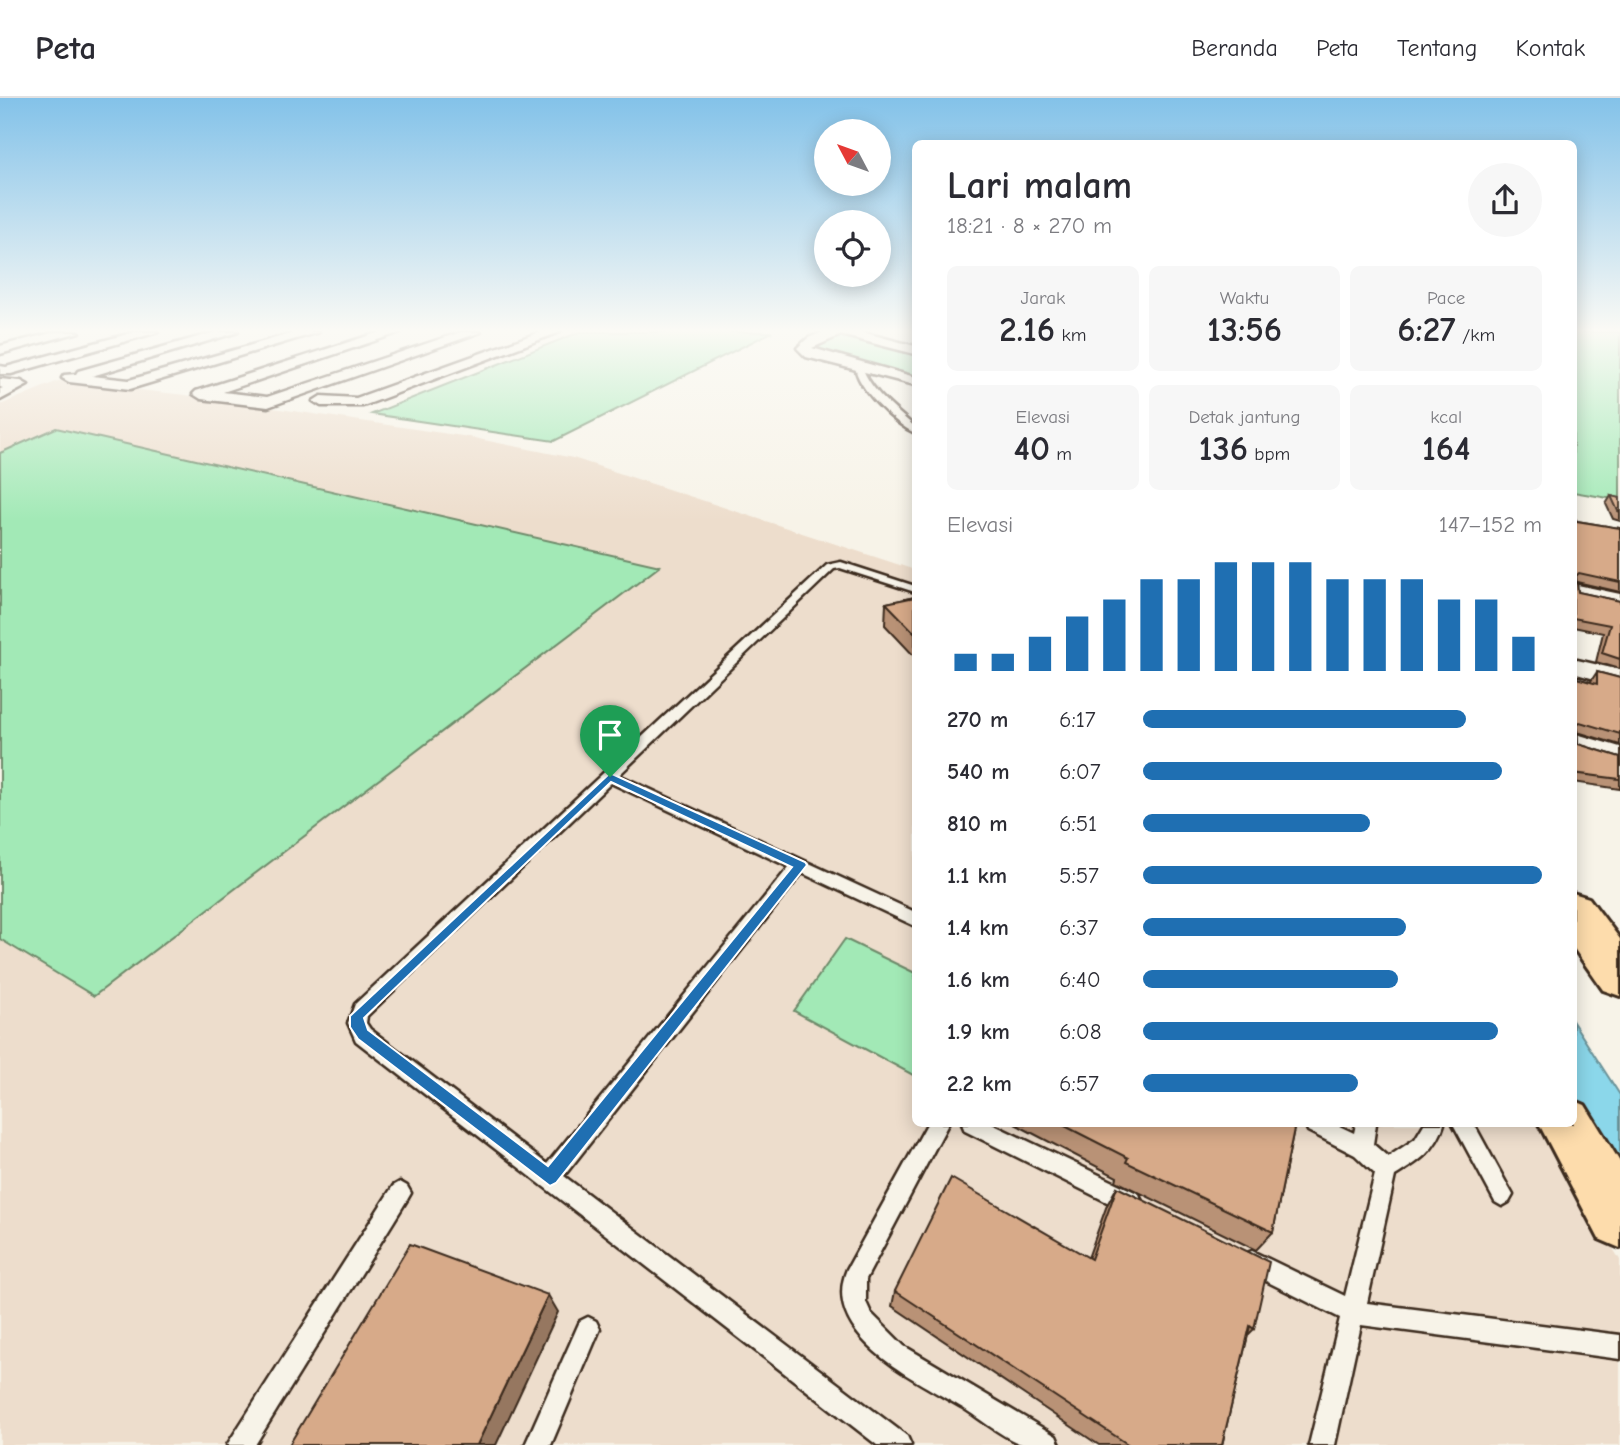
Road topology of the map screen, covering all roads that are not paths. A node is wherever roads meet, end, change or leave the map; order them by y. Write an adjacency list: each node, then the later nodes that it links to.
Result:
1 (208, 395): 2 (street)
2 (289, 395)
3 (380, 395): 5 (street)
4 (875, 395): 6 (lane)
5 (321, 401)
6 (912, 428)
7 (912, 588): 14 (lane)
8 (1577, 591): 9 (street)
9 (1620, 601)
10 (1577, 667): 11 (street)
11 (1620, 678)
12 (1577, 743): 13 (street)
13 (1620, 756)
14 (610, 777): 15 (lane); 28 (lane)
15 (800, 865): 17 (lane); 28 (lane)
16 (1577, 917): 18 (main road)
17 (912, 918)
18 (1620, 976)
19 (936, 1127): 40 (lane)
20 (978, 1127): 31 (lane)
21 (1321, 1127): 26 (lane)
22 (1366, 1127): 26 (lane)
23 (1433, 1127): 27 (lane)
24 (1465, 1127): 30 (lane)
25 (1568, 1127): 32 (main road)
26 (1362, 1148): 27 (lane)
27 (1386, 1170): 34 (lane)
28 (550, 1177): 39 (lane)
29 (400, 1193): 37 (lane)
30 (1502, 1195)
31 (1145, 1209)
32 (1620, 1218)
33 (1231, 1252): 34 (lane)
34 (1355, 1313): 36 (lane); 41 (lane)
35 (588, 1329): 38 (lane)
36 (1620, 1347)
37 (240, 1445)
38 (538, 1445)
39 (898, 1445)
40 (1047, 1445)
41 (1322, 1445)

